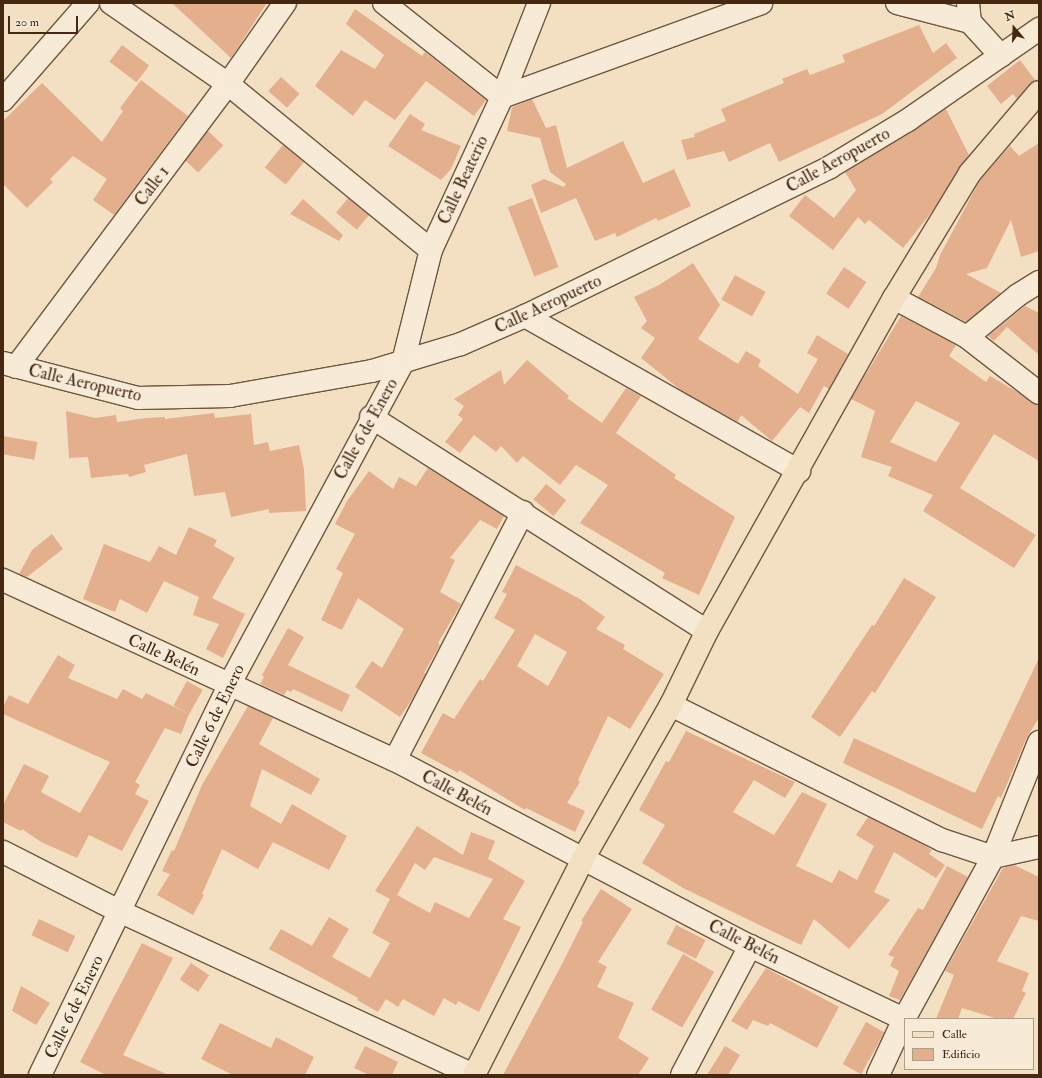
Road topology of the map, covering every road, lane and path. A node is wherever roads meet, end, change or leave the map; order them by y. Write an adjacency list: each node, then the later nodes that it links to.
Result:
1 (88, 3): 14 (street)
2 (111, 3): 11 (street)
3 (285, 3): 11 (street, Calle 1)
4 (384, 3): 13 (street)
5 (539, 3): 13 (street, Calle Beaterio)
6 (761, 3): 13 (street)
7 (897, 3): 8 (street)
8 (969, 12): 10 (street)
9 (1039, 29): 10 (street, Calle Aeropuerto)
10 (1001, 56): 18 (street, Calle Aeropuerto)
11 (228, 84): 15 (street); 21 (street, Calle 1)
12 (1039, 92): 17 (main road)
13 (502, 97): 15 (street, Calle Beaterio)
14 (3, 100)
15 (431, 250): 20 (street, Calle Beaterio)
16 (1039, 282): 19 (street)
17 (894, 298): 19 (street); 24 (main road)
18 (525, 316): 20 (street, Calle Aeropuerto); 24 (street)
19 (967, 337): 22 (street)
20 (402, 362): 21 (street, Calle Aeropuerto); 23 (street, Calle 6 de Enero)
21 (10, 365)
22 (1039, 393)
23 (371, 417): 25 (street); 28 (street, Calle 6 de Enero)
24 (798, 472): 27 (main road)
25 (523, 512): 27 (street); 31 (street)
26 (3, 580): 28 (street, Calle Belén)
27 (707, 631): 29 (main road)
28 (229, 685): 31 (street, Calle Belén); 36 (street, Calle 6 de Enero)
29 (671, 706): 34 (street); 35 (main road)
30 (1039, 742): 34 (street)
31 (395, 760): 35 (street, Calle Belén)
32 (1039, 847): 34 (street)
33 (3, 852): 36 (street)
34 (993, 857): 38 (street)
35 (583, 859): 37 (street, Calle Belén); 41 (main road)
36 (121, 912): 40 (street, Calle 6 de Enero); 41 (street)
37 (750, 946): 39 (street, Calle Belén); 42 (street)
38 (905, 1018)
39 (904, 1019): 43 (street)
40 (40, 1075)
41 (474, 1075)
42 (682, 1075)
43 (878, 1075)

